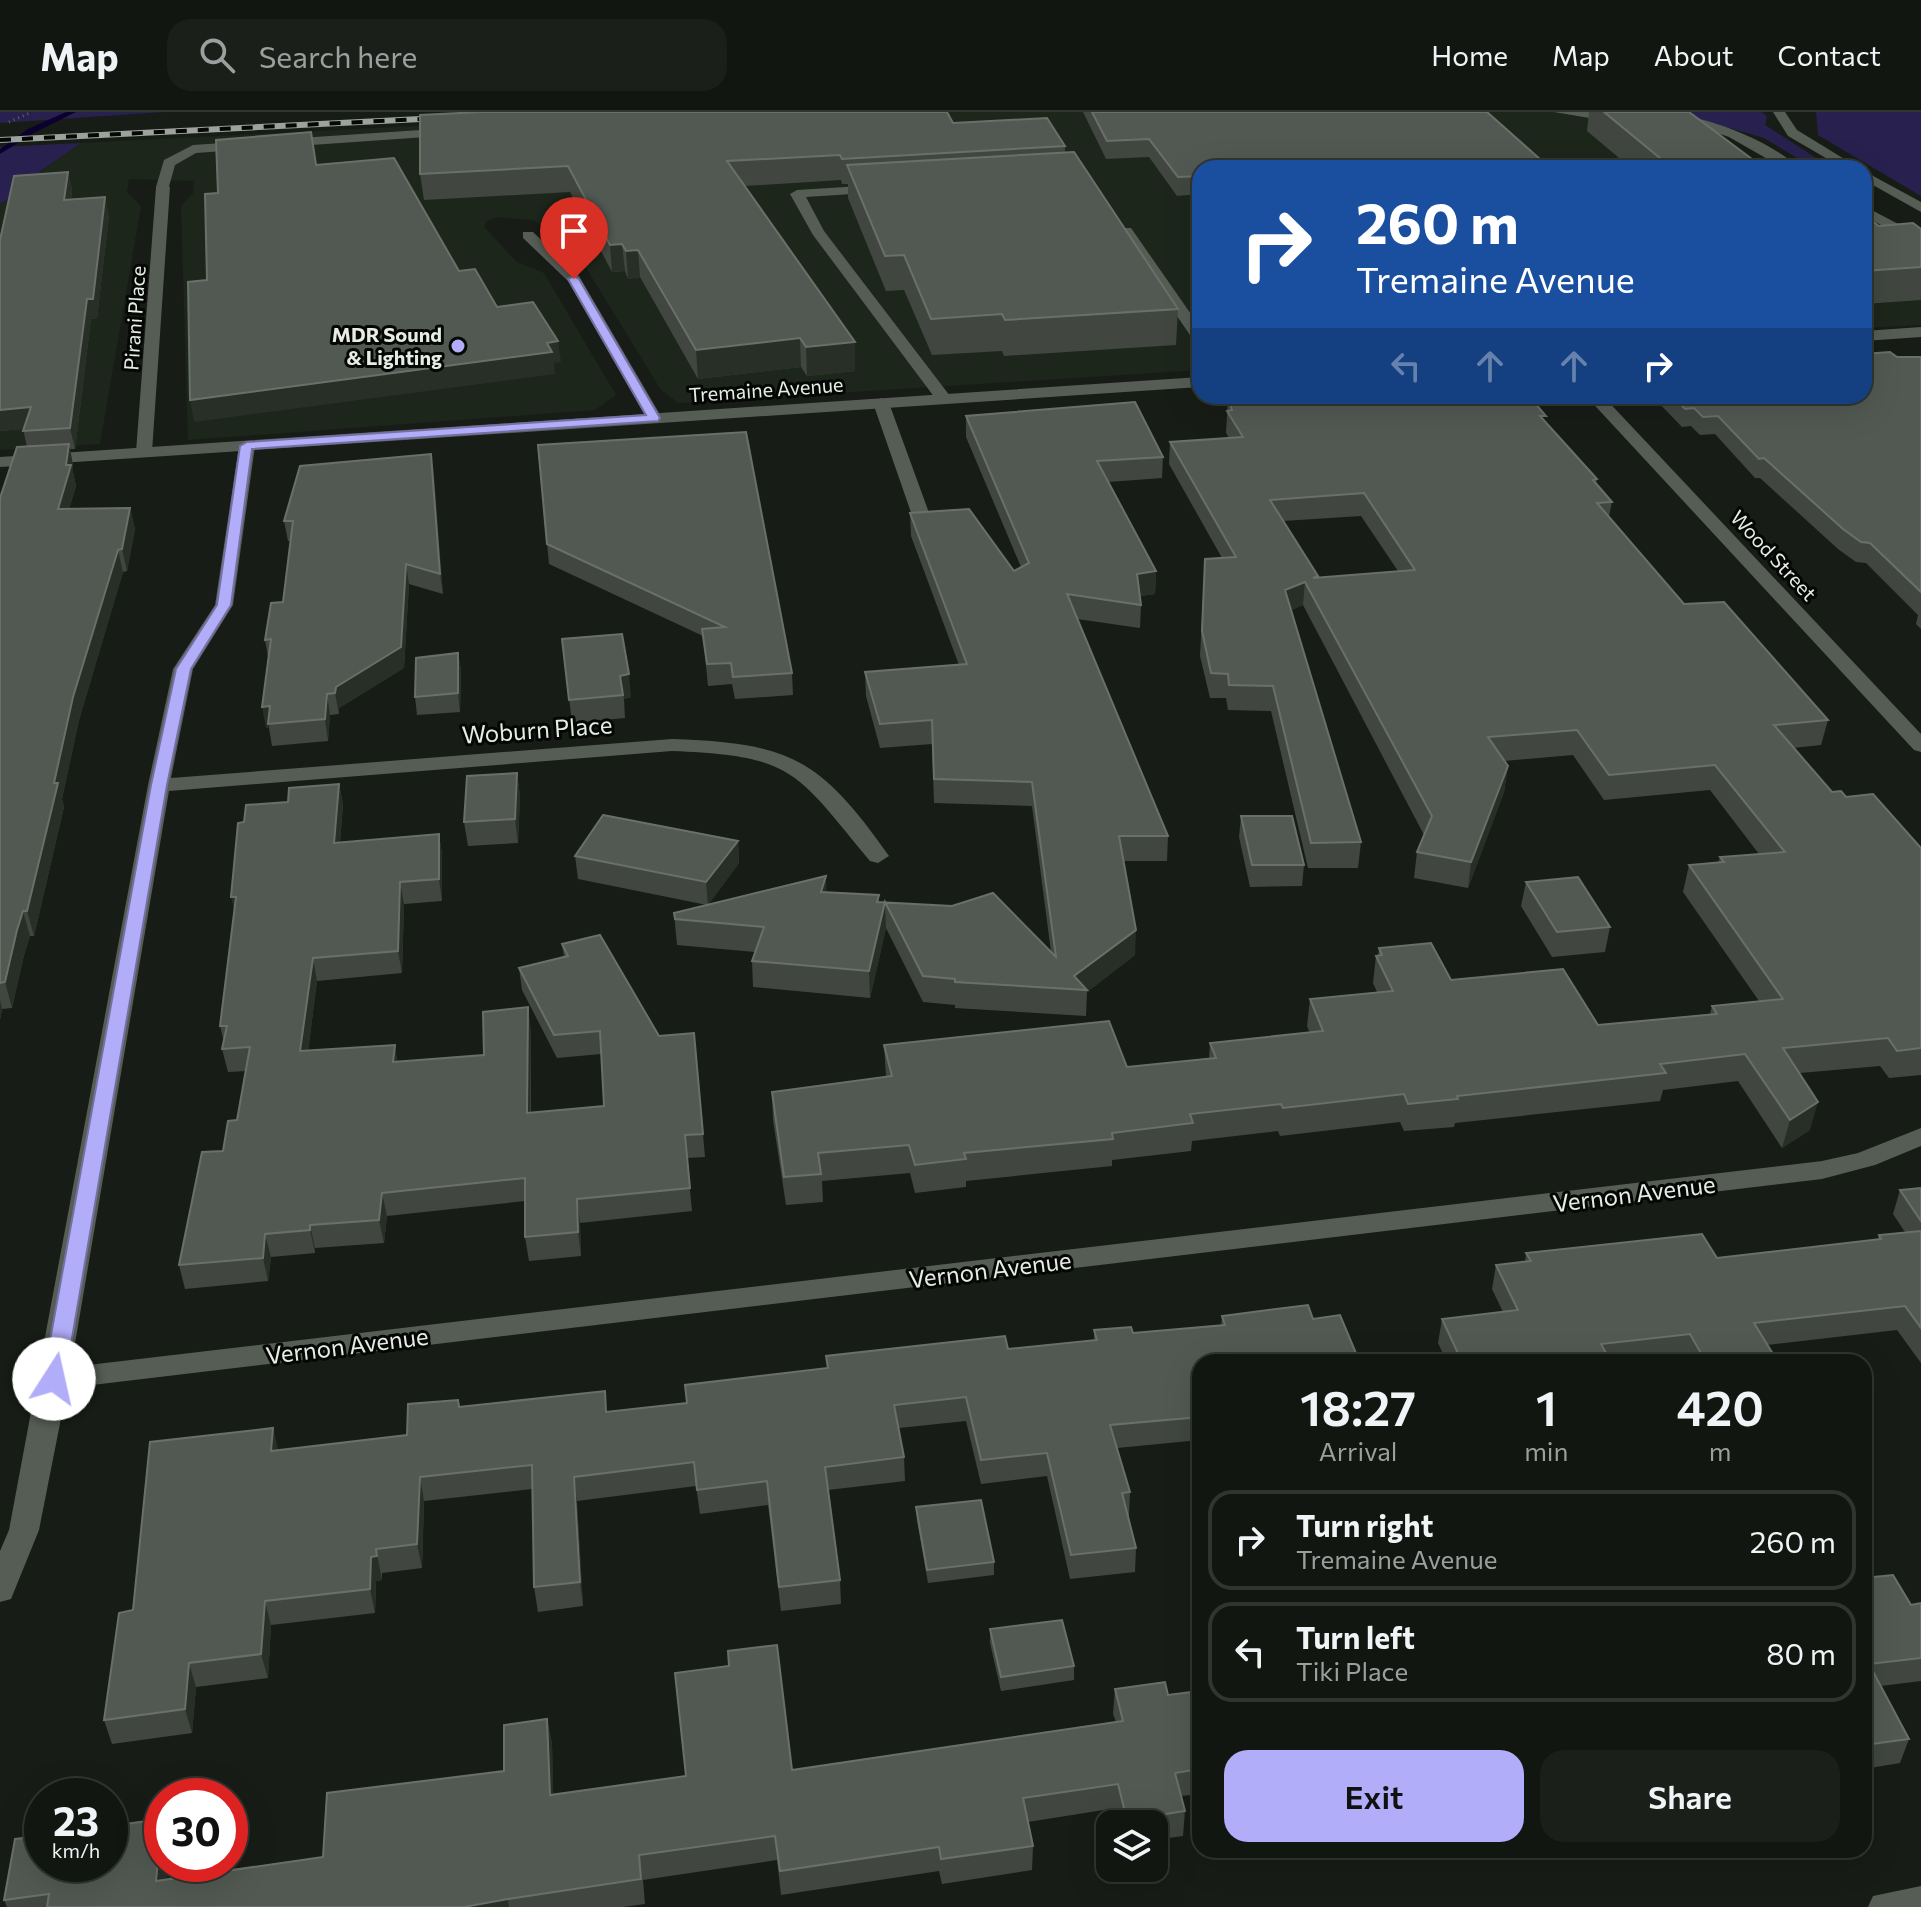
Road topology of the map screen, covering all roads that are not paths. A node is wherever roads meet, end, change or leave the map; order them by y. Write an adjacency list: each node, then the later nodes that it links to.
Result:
1 (1560, 112): 3 (street)
2 (1779, 112): 6 (street)
3 (1662, 113): 5 (street)
4 (473, 130): 23 (street, Pirani Place)
5 (1778, 160)
6 (1838, 160)
7 (1872, 180): 9 (street)
8 (889, 188): 18 (street)
9 (1921, 208)
10 (1113, 214): 14 (street)
11 (1872, 214): 13 (street)
12 (528, 235): 21 (street)
13 (1921, 242)
14 (1192, 327)
15 (1921, 332): 16 (street)
16 (1872, 335)
17 (1192, 383): 18 (street, Tremaine Avenue)
18 (944, 399): 19 (street, Tremaine Avenue)
19 (881, 403): 21 (street, Tremaine Avenue); 25 (street)
20 (1601, 404): 26 (street, Wood Street)
21 (654, 418): 22 (street, Tremaine Avenue)
22 (247, 446): 23 (street, Tremaine Avenue); 27 (street)
23 (144, 452): 24 (street, Tremaine Avenue)
24 (0, 462)
25 (923, 521)
26 (1921, 746)
27 (159, 785): 28 (street, Woburn Place); 30 (street)
28 (878, 856)
29 (1921, 1136): 30 (street, Vernon Avenue)
30 (54, 1379): 31 (street)
31 (0, 1590)
32 (1921, 1902): 33 (street)
33 (1886, 1907)

